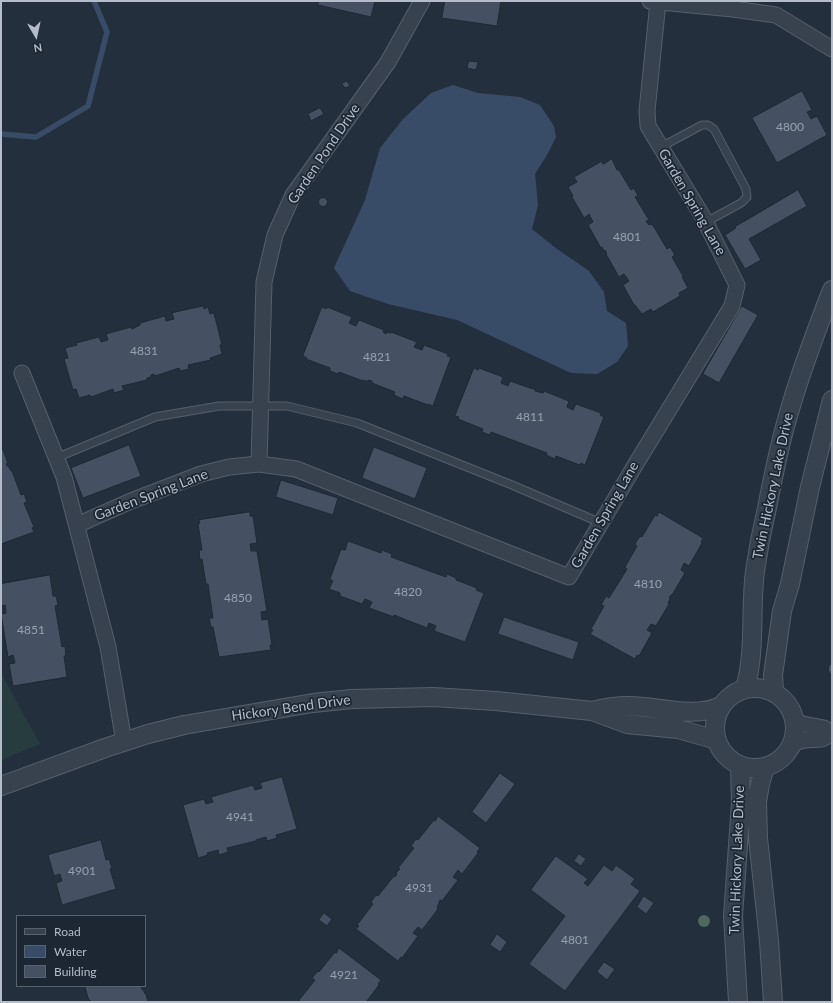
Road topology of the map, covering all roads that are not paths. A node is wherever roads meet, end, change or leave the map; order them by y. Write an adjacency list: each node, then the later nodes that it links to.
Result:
1 (422, 1): 9 (street, Garden Pond Drive)
2 (654, 2): 3 (street); 4 (street, Garden Spring Lane)
3 (832, 49)
4 (661, 147): 5 (street, Garden Spring Lane); 5 (lane)
5 (706, 222): 12 (street, Garden Spring Lane)
6 (832, 290): 14 (street, Twin Hickory Lake Drive)
7 (22, 373): 10 (street, Garden Spring Lane)
8 (832, 400): 15 (street)
9 (260, 406): 10 (lane); 11 (street, Garden Pond Drive); 12 (lane)
10 (56, 458): 13 (street, Garden Spring Lane)
11 (259, 464): 12 (street, Garden Spring Lane); 13 (street, Garden Spring Lane)
12 (601, 523)
13 (77, 525): 21 (street, Garden Spring Lane)
14 (745, 688): 15 (street); 16 (street)
15 (774, 692): 18 (street)
16 (721, 706): 17 (street, Hickory Bend Drive); 20 (street)
17 (592, 711): 20 (street, Hickory Bend Drive); 21 (street, Hickory Bend Drive)
18 (795, 721): 19 (street); 22 (street)
19 (832, 734): 22 (street)
20 (717, 740): 23 (street)
21 (124, 742): 25 (street, Hickory Bend Drive)
22 (793, 743): 24 (street)
23 (740, 765): 24 (street); 26 (street, Twin Hickory Lake Drive)
24 (765, 767): 27 (street, Twin Hickory Lake Drive)
25 (1, 786)
26 (738, 1002)
27 (773, 1002)

